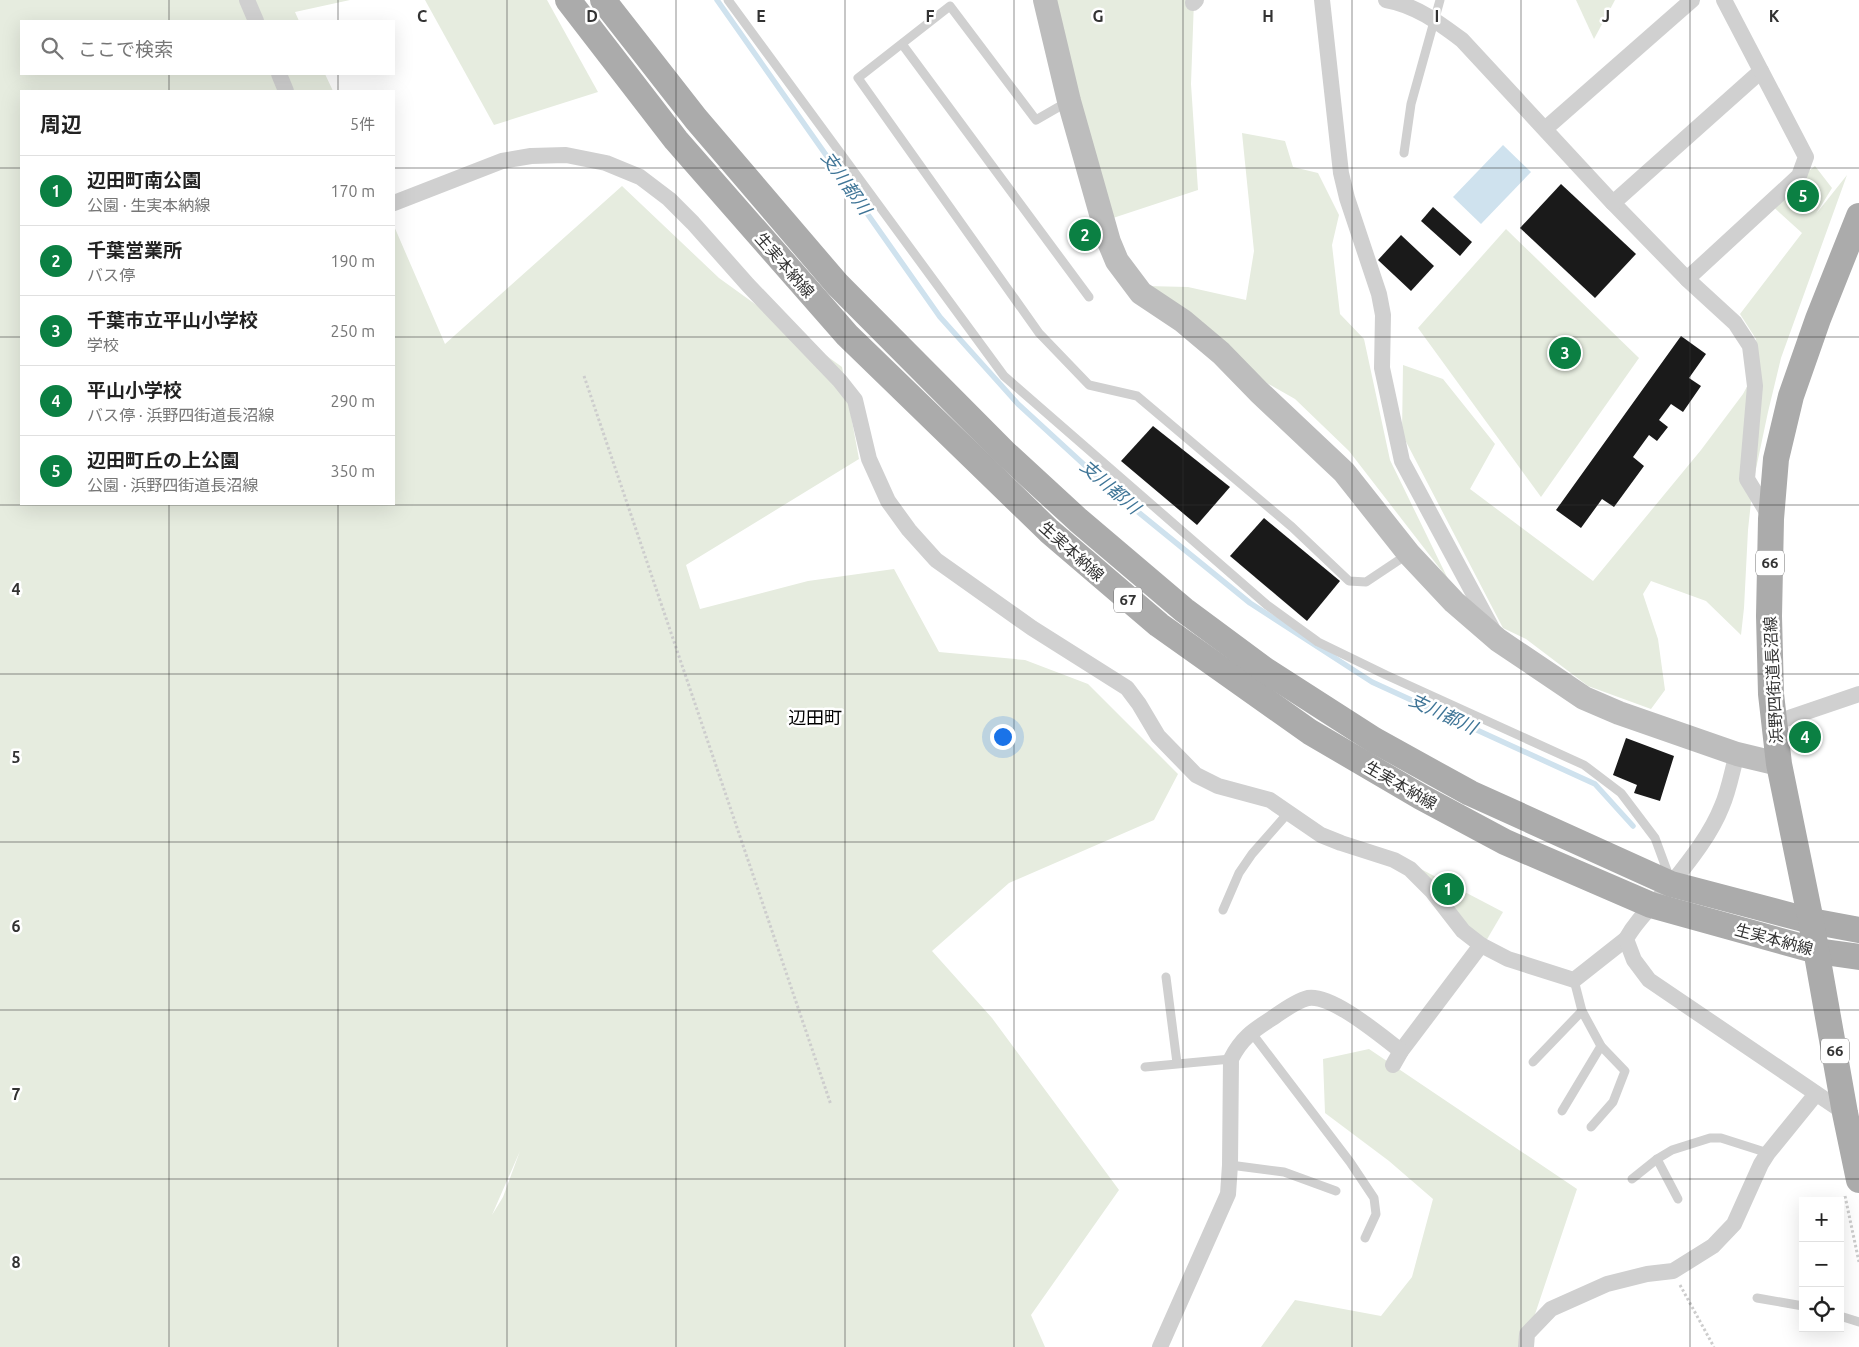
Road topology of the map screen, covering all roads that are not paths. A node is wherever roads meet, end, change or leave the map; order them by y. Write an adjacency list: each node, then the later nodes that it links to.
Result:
1 (247, 0): 12 (street)
2 (568, 0): 34 (main road, 生実本納線 / 67)
3 (603, 0): 33 (main road, 生実本納線 / 67)
4 (728, 0): 33 (lane)
5 (1045, 0): 17 (street)
6 (1322, 0): 27 (street)
7 (1440, 0): 11 (lane)
8 (1692, 0): 18 (street)
9 (1724, 0): 14 (street)
10 (1397, 1): 11 (street)
11 (1434, 19): 18 (street); 19 (lane)
12 (256, 20)
13 (902, 44): 17 (lane); 24 (lane); 26 (lane)
14 (1761, 71): 21 (street); 23 (street)
15 (279, 75): 16 (street)
16 (286, 90)
17 (1069, 100): 26 (street)
18 (1545, 128): 21 (street)
19 (1404, 154)
20 (395, 203): 32 (street)
21 (1613, 203): 23 (street)
22 (1859, 216): 25 (main road, 浜野四街道長沼線 / 66)
23 (1687, 279): 25 (street)
24 (1089, 296)
25 (1771, 519): 29 (main road, 浜野四街道長沼線 / 66)
26 (1409, 554): 27 (street)
27 (1498, 640): 30 (street)
28 (1859, 694): 29 (street)
29 (1774, 723): 31 (main road, 浜野四街道長沼線 / 66)
30 (1737, 754): 31 (street); 33 (street)
31 (1779, 764): 36 (main road, 浜野四街道長沼線 / 66)
32 (1288, 813): 35 (lane); 39 (street)
33 (1671, 884): 34 (street); 36 (main road, 生実本納線 / 67)
34 (1651, 905): 38 (street); 40 (main road, 生実本納線 / 67)
35 (1223, 910)
36 (1811, 921): 37 (main road, 生実本納線 / 67); 40 (main road, 浜野四街道長沼線 / 66)
37 (1859, 930)
38 (1626, 939): 43 (street); 51 (street)
39 (1481, 945): 43 (street); 45 (street)
40 (1816, 951): 41 (main road, 生実本納線 / 67); 53 (main road, 浜野四街道長沼線 / 66)
41 (1859, 957)
42 (1166, 977): 49 (lane)
43 (1574, 980): 44 (lane)
44 (1582, 1011): 46 (lane); 48 (lane)
45 (1251, 1032): 47 (street); 62 (lane)
46 (1601, 1046): 52 (lane); 54 (lane)
47 (1231, 1059): 49 (lane); 57 (street)
48 (1533, 1062)
49 (1177, 1063): 50 (lane)
50 (1145, 1067)
51 (1816, 1094): 53 (street); 55 (street)
52 (1562, 1111)
53 (1845, 1113): 59 (main road, 浜野四街道長沼線 / 66)
54 (1591, 1127)
55 (1768, 1153): 56 (lane); 68 (street)
56 (1657, 1159): 58 (lane); 61 (lane)
57 (1230, 1165): 60 (lane); 67 (street)
58 (1632, 1179)
59 (1859, 1180)
60 (1336, 1191)
61 (1678, 1199)
62 (1365, 1238)
63 (1757, 1298): 64 (lane)
64 (1799, 1305)
65 (1844, 1317): 66 (lane)
66 (1859, 1322)
67 (1160, 1347)
68 (1526, 1347)

